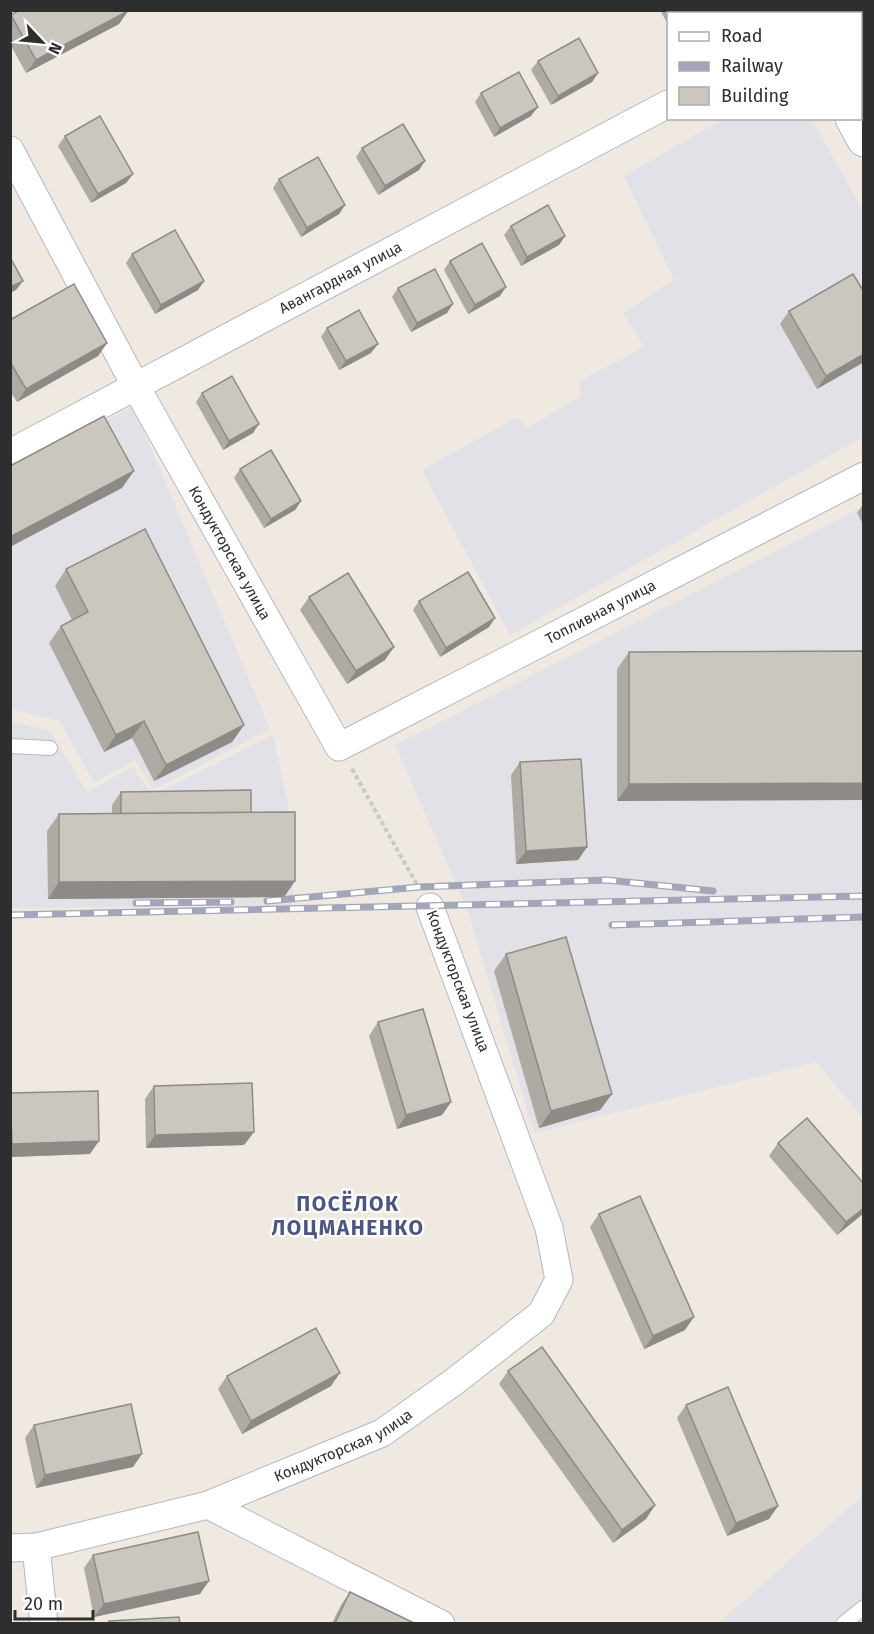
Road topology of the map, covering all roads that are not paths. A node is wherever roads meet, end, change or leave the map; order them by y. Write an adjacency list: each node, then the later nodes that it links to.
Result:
1 (667, 105): 5 (street, Авангардная улица)
2 (853, 120): 3 (street)
3 (864, 140)
4 (10, 150): 5 (street, Кондукторская улица)
5 (135, 385): 6 (street, Авангардная улица); 9 (street, Кондукторская улица)
6 (10, 453)
7 (864, 476): 9 (street, Топливная улица)
8 (10, 746): 10 (lane)
9 (339, 747)
10 (50, 748)
11 (430, 907): 12 (street, Кондукторская улица)
12 (208, 1505): 13 (street, Кондукторская улица); 16 (street)
13 (23, 1547): 15 (street)
14 (864, 1607): 17 (lane)
15 (44, 1623)
16 (441, 1623)
17 (843, 1623)

